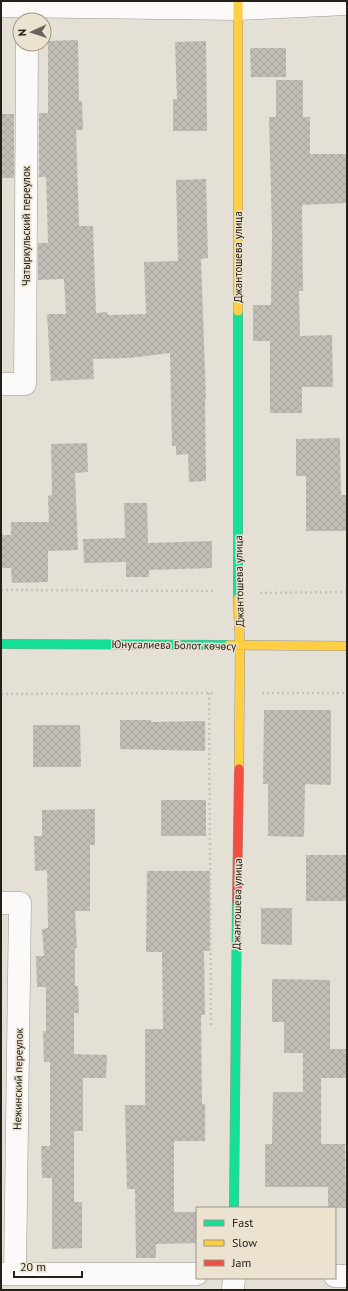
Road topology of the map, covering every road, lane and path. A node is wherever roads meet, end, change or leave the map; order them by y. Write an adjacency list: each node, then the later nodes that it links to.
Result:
1 (347, 4): 2 (street)
2 (238, 5): 4 (street); 12 (street, Джантошева улица)
3 (1, 6): 4 (street)
4 (27, 9)
5 (27, 52): 6 (street, Чатыркульский переулок)
6 (1, 384)
7 (1, 590): 8 (path)
8 (219, 591)
9 (347, 592): 10 (path)
10 (256, 593)
11 (1, 644): 12 (street, Юнусалиева Болот көчөсү)
12 (240, 646): 13 (street, Юнусалиева Болот көчөсү); 21 (street, Джантошева улица)
13 (347, 646)
14 (1, 694): 15 (path)
15 (209, 694): 16 (path); 20 (path)
16 (217, 694)
17 (257, 694): 18 (path)
18 (347, 694)
19 (1, 903): 22 (street, Нежинский переулок)
20 (211, 1026)
21 (234, 1207)
22 (8, 1274): 23 (street)
23 (196, 1274)
24 (336, 1276): 25 (street)
25 (347, 1276)
26 (234, 1279): 27 (street)
27 (234, 1290)

